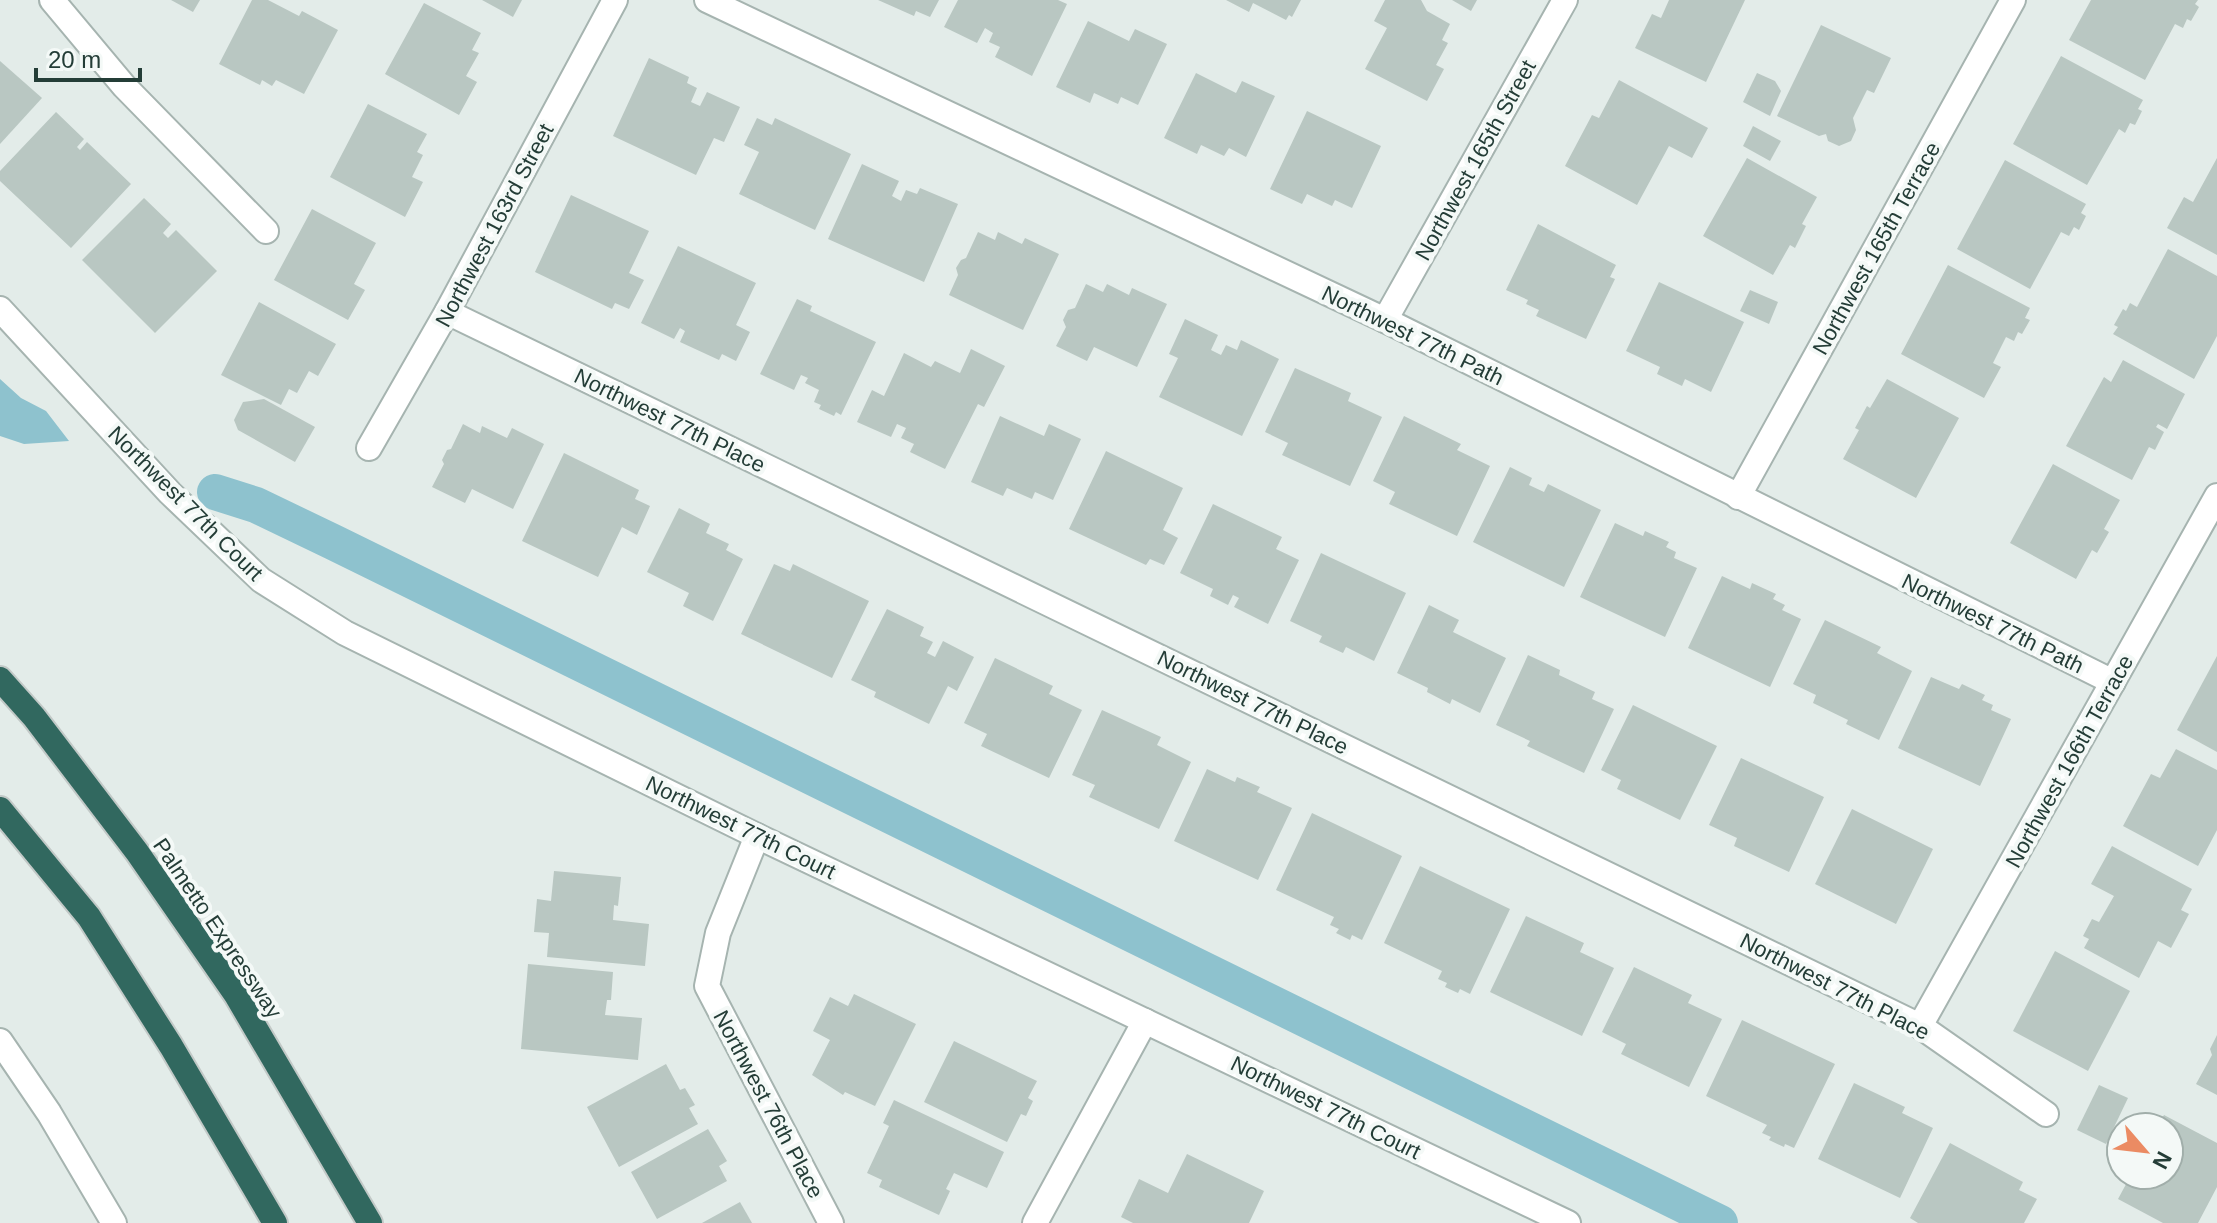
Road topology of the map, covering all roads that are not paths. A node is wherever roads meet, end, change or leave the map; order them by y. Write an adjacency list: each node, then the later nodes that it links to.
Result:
1 (52, 0): 6 (street)
2 (615, 0): 8 (street, Northwest 163rd Street)
3 (707, 0): 9 (street, Northwest 77th Path)
4 (1565, 0): 9 (street, Northwest 165th Street)
5 (2013, 0): 12 (street, Northwest 165th Terrace)
6 (266, 231)
7 (0, 309): 16 (street, Northwest 77th Court)
8 (447, 312): 10 (street, Northwest 163rd Street); 18 (street, Northwest 77th Place)
9 (1385, 320): 12 (street, Northwest 77th Path)
10 (369, 448)
11 (2217, 496): 14 (street, Northwest 166th Terrace)
12 (1738, 497): 14 (street, Northwest 77th Path)
13 (0, 679): 23 (highway, Palmetto Expressway)
14 (2113, 682): 18 (street, Northwest 166th Terrace)
15 (0, 809): 22 (highway)
16 (757, 836): 17 (street, Northwest 77th Court); 24 (street, Northwest 76th Place)
17 (1145, 1021): 25 (street); 26 (street, Northwest 77th Court)
18 (1920, 1026): 20 (street, Northwest 77th Place)
19 (0, 1041): 21 (street)
20 (2046, 1114)
21 (114, 1223)
22 (275, 1223)
23 (370, 1223)
24 (831, 1223)
25 (1035, 1223)
26 (1568, 1223)

